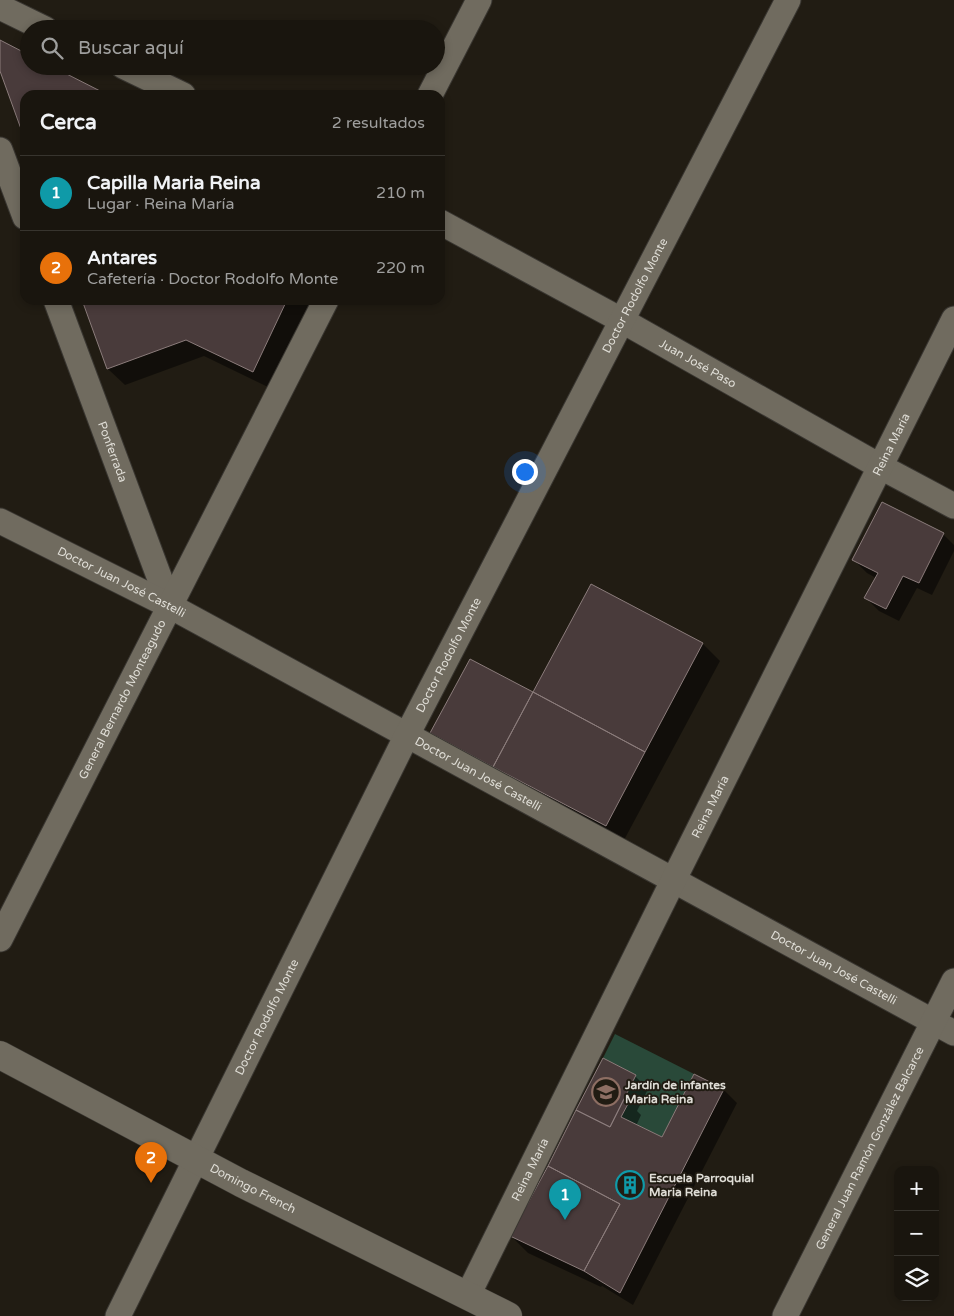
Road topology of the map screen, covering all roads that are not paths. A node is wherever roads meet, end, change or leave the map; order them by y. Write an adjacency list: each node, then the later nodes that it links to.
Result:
1 (479, 0): 5 (street)
2 (788, 0): 16 (street, Doctor Rodolfo Monte)
3 (0, 7): 4 (street)
4 (27, 20)
5 (445, 66)
6 (142, 75): 8 (street)
7 (440, 75): 9 (street)
8 (173, 90)
9 (433, 90)
10 (0, 150): 11 (street)
11 (20, 204)
12 (445, 225): 16 (street, Juan José Paso)
13 (58, 305): 20 (street, Ponferrada)
14 (323, 305): 20 (street, General Bernardo Monteagudo)
15 (954, 319): 17 (street, Reina María)
16 (621, 320): 17 (street, Juan José Paso); 21 (street, Doctor Rodolfo Monte)
17 (880, 467): 18 (street, Juan José Paso); 22 (street, Reina María)
18 (954, 506)
19 (0, 521): 20 (street, Doctor Juan José Castelli)
20 (170, 606): 21 (street, Doctor Juan José Castelli); 23 (street, General Bernardo Monteagudo)
21 (407, 735): 22 (street, Doctor Juan José Castelli); 27 (street, Doctor Rodolfo Monte)
22 (674, 879): 25 (street, Doctor Juan José Castelli); 28 (street, Reina María)
23 (0, 940)
24 (954, 981): 25 (street, General Juan Ramón González Balcarce)
25 (943, 1028): 31 (street, General Juan Ramón González Balcarce)
26 (0, 1055): 27 (street, Domingo French)
27 (197, 1159): 28 (street, Domingo French); 29 (street, Doctor Rodolfo Monte)
28 (468, 1295): 30 (street, Domingo French)
29 (118, 1316)
30 (508, 1316)
31 (785, 1316)

